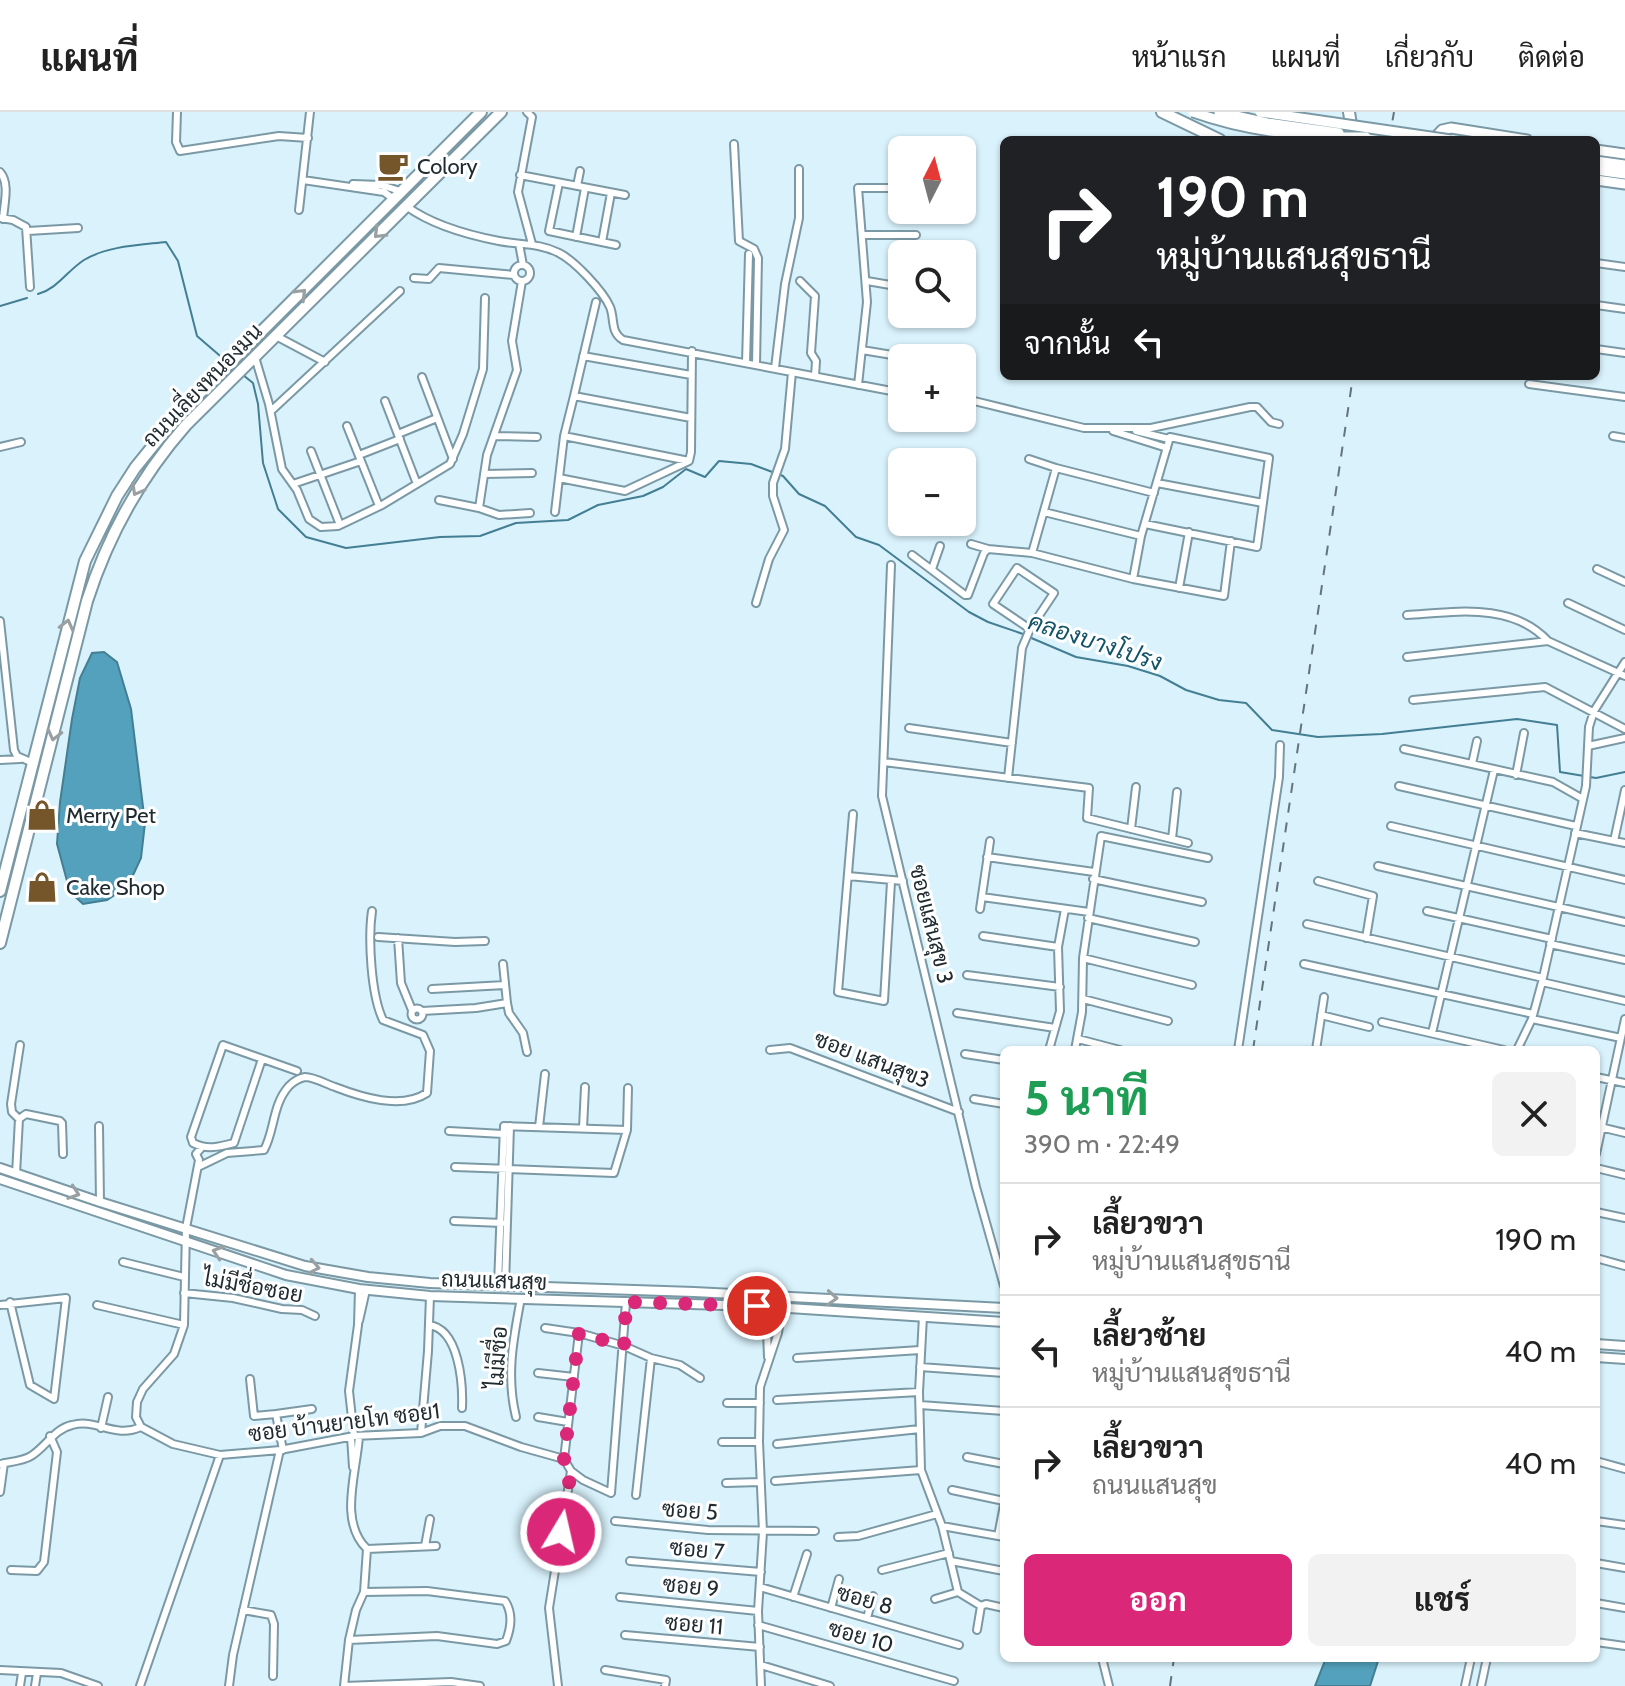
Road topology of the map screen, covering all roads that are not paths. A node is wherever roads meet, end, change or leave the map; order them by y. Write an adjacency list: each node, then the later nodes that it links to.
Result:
1 (177, 112): 17 (street)
2 (310, 112): 17 (street)
3 (527, 112): 28 (street)
4 (1162, 112): 10 (highway)
5 (1193, 112): 11 (main road, bridge)
6 (1219, 112): 13 (main road, bridge)
7 (1260, 112): 14 (main road, bridge)
8 (1349, 112): 12 (highway)
9 (491, 114): 39 (highway, ถนนเลี่ยงหนองมน); 40 (highway, ถนนเลี่ยงหนองมน)
10 (1212, 136)
11 (1304, 136)
12 (1350, 136)
13 (1359, 136)
14 (1424, 136)
15 (1436, 136): 16 (main road)
16 (1500, 136)
17 (308, 138): 29 (street)
18 (734, 144): 78 (street)
19 (1600, 151): 20 (main road)
20 (1625, 154)
21 (1600, 162): 22 (main road)
22 (1625, 165)
23 (799, 169): 79 (street)
24 (580, 171): 35 (street)
25 (1600, 171): 27 (main road)
26 (0, 172): 34 (street)
27 (1625, 174)
28 (520, 175): 31 (street); 50 (street)
29 (303, 180): 32 (street); 41 (street)
30 (1600, 181): 33 (main road)
31 (559, 183): 35 (street); 47 (street)
32 (341, 184): 39 (street); 39 (street)
33 (1625, 184)
34 (3, 186): 42 (street)
35 (581, 187): 37 (street); 47 (street)
36 (888, 188): 45 (street)
37 (611, 193): 38 (street); 48 (street)
38 (625, 195)
39 (399, 196): 170 (highway, ถนนเลี่ยงหนองมน, one-way to 39)
40 (406, 206): 49 (street); 68 (highway, ถนนเลี่ยงหนองมน, one-way to 68)
41 (299, 210)
42 (1, 218): 44 (street)
43 (78, 228): 44 (street)
44 (28, 231): 62 (street)
45 (862, 235): 46 (street); 60 (street)
46 (916, 235)
47 (576, 237): 48 (street)
48 (602, 242): 51 (street)
49 (519, 244): 50 (street); 54 (street)
50 (532, 244): 71 (street)
51 (616, 245)
52 (749, 254): 77 (street)
53 (1600, 264): 55 (street)
54 (523, 265): 56 (street); 58 (street)
55 (1625, 267)
56 (514, 275): 57 (street); 58 (street)
57 (414, 278)
58 (522, 281): 98 (street)
59 (800, 281): 82 (street)
60 (867, 281): 61 (street); 69 (street)
61 (888, 285)
62 (30, 287)
63 (400, 291): 76 (street)
64 (485, 298): 110 (street)
65 (596, 302): 74 (street)
66 (1600, 306): 67 (street)
67 (1625, 309)
68 (276, 336): 75 (highway, ถนนเลี่ยงหนองมน); 76 (street)
69 (862, 350): 73 (street); 85 (street)
70 (1600, 350): 72 (street)
71 (692, 351): 77 (street); 81 (street)
72 (1625, 353)
73 (888, 354)
74 (583, 356): 81 (street); 87 (street)
75 (251, 361): 91 (street); 223 (highway, ถนนเลี่ยงหนองมน, one-way to 223)
76 (325, 362): 91 (street)
77 (746, 363): 78 (street)
78 (756, 365): 79 (street)
79 (775, 368): 80 (street)
80 (792, 372): 82 (street); 145 (street)
81 (691, 375): 93 (street)
82 (815, 376): 85 (street)
83 (422, 377): 92 (street)
84 (1529, 384): 88 (street)
85 (858, 385): 86 (street)
86 (888, 390)
87 (574, 396): 93 (street); 99 (street)
88 (1625, 397)
89 (385, 401): 101 (street)
90 (976, 402): 96 (street)
91 (271, 411): 119 (street)
92 (437, 418): 101 (street); 110 (street)
93 (691, 418): 112 (street)
94 (1279, 424): 97 (street)
95 (347, 426): 109 (street)
96 (1107, 429): 97 (street); 107 (street)
97 (1129, 429): 104 (street)
98 (494, 436): 102 (street); 115 (street)
99 (564, 436): 112 (street); 117 (street)
100 (1613, 436): 103 (street)
101 (399, 437): 109 (street); 120 (street)
102 (537, 437)
103 (1625, 438)
104 (1169, 439): 107 (street); 123 (street)
105 (21, 442): 106 (street)
106 (0, 447)
107 (1167, 448): 118 (street)
108 (311, 451): 116 (street)
109 (360, 458): 116 (street); 124 (street)
110 (453, 459): 120 (street)
111 (1029, 459): 113 (street)
112 (689, 461): 117 (street)
113 (1056, 468): 121 (street); 127 (street)
114 (532, 473): 115 (street)
115 (484, 474): 125 (street)
116 (320, 475): 119 (street); 130 (street)
117 (559, 478): 126 (street)
118 (1157, 483): 121 (street); 123 (street)
119 (293, 484): 130 (street)
120 (417, 484): 124 (street)
121 (1154, 493): 129 (street)
122 (439, 500): 125 (street)
123 (1263, 503): 133 (street)
124 (379, 506): 130 (street)
125 (479, 508): 128 (street)
126 (555, 512)
127 (1044, 512): 132 (street); 137 (street)
128 (530, 513)
129 (1145, 524): 131 (street); 132 (street)
130 (340, 525)
131 (1189, 532): 133 (street); 144 (street)
132 (1141, 536): 142 (street)
133 (1231, 541): 144 (street)
134 (971, 544): 136 (street)
135 (940, 546): 140 (street)
136 (988, 549): 137 (street); 140 (street)
137 (1032, 553): 142 (street)
138 (912, 555): 140 (street)
139 (891, 565): 171 (street, ซอยแสนสุข 3)
140 (932, 569)
141 (1597, 569): 143 (street)
142 (1133, 579): 144 (street)
143 (1625, 582)
144 (1179, 588)
145 (756, 603)
146 (1568, 603): 150 (street)
147 (1407, 615): 151 (street)
148 (0, 621): 154 (street)
149 (1029, 630): 149 (street); 165 (street)
150 (1625, 630)
151 (1548, 641): 152 (street); 155 (street)
152 (1407, 657)
153 (1625, 662): 155 (street)
154 (3, 667): 158 (street)
155 (1622, 674): 157 (street)
156 (1413, 700): 157 (street)
157 (1594, 711): 161 (street); 167 (street)
158 (11, 713): 159 (street); 170 (street)
159 (0, 714)
160 (909, 728): 165 (street)
161 (1625, 729)
162 (1524, 733): 174 (street)
163 (1625, 738): 167 (street)
164 (1477, 741): 172 (street)
165 (1012, 743): 175 (street)
166 (1280, 745): 260 (street)
167 (1588, 746): 180 (street)
168 (1404, 749): 172 (street)
169 (0, 760): 170 (street)
170 (28, 761): 204 (highway, ถนนเลี่ยงหนองมน)
171 (884, 762): 175 (street); 200 (street, ซอยแสนสุข 3)
172 (1472, 764): 173 (street)
173 (1494, 770): 174 (street); 181 (street)
174 (1516, 775): 180 (street)
175 (1008, 778): 185 (street)
176 (1399, 786): 181 (street)
177 (1136, 787): 185 (street)
178 (1625, 790): 182 (street)
179 (1177, 792): 187 (street)
180 (1583, 799): 186 (street)
181 (1484, 806): 186 (street); 192 (street)
182 (1623, 810): 189 (street)
183 (853, 814): 198 (street)
184 (1391, 826): 192 (street)
185 (1131, 829): 187 (street)
186 (1575, 830): 189 (street); 196 (street)
187 (1172, 839): 190 (street)
188 (990, 841): 193 (street)
189 (1614, 841): 191 (street)
190 (1188, 843)
191 (1625, 843)
192 (1476, 844): 196 (street); 203 (street)
193 (987, 857): 197 (street); 205 (street)
194 (1208, 858): 197 (street)
195 (1378, 866): 203 (street)
196 (1567, 866): 199 (street); 207 (street)
197 (1093, 875): 206 (street); 212 (street)
198 (848, 876): 202 (street); 202 (street)
199 (1625, 880)
200 (903, 881): 202 (street); 278 (street, ซอยแสนสุข 3)
201 (1318, 881): 219 (street)
202 (891, 882)
203 (1466, 887): 207 (street); 213 (street)
204 (0, 891)
205 (982, 897): 208 (street); 209 (street)
206 (1202, 902)
207 (1558, 907): 214 (street); 222 (street)
208 (980, 909)
209 (1065, 909): 212 (street); 224 (street)
210 (372, 911): 252 (street)
211 (1427, 911): 213 (street)
212 (1088, 915): 221 (street); 226 (street)
213 (1460, 919): 222 (street); 225 (street)
214 (1625, 922)
215 (1307, 924): 219 (street)
216 (983, 936): 224 (street)
217 (378, 937): 218 (street)
218 (398, 938): 220 (street); 241 (street)
219 (1366, 938): 225 (street)
220 (485, 941)
221 (1195, 942)
222 (1551, 942): 227 (street); 231 (street)
223 (0, 943)
224 (1058, 947): 234 (street)
225 (1450, 957): 231 (street); 236 (street)
226 (1083, 958): 233 (street); 238 (street)
227 (1625, 960)
228 (503, 964): 232 (street)
229 (1304, 964): 236 (street)
230 (967, 975): 234 (street)
231 (1542, 980): 239 (street); 245 (street)
232 (505, 985): 235 (street); 240 (street)
233 (1192, 985)
234 (1060, 987): 251 (street)
235 (432, 989)
236 (1441, 995): 245 (street); 253 (street)
237 (1324, 997): 244 (street)
238 (1083, 999): 248 (street); 255 (street)
239 (1625, 1001)
240 (507, 1003): 242 (street); 265 (street)
241 (412, 1010): 242 (street); 246 (street)
242 (422, 1011): 246 (street)
243 (957, 1013): 251 (street)
244 (1321, 1015): 250 (street); 261 (street)
245 (1532, 1016): 254 (street); 263 (street)
246 (414, 1019): 252 (street)
247 (1625, 1019): 254 (street)
248 (1168, 1021)
249 (1382, 1022): 253 (street)
250 (1369, 1027)
251 (1055, 1028): 257 (street)
252 (410, 1030): 292 (street)
253 (1432, 1033): 262 (street)
254 (1623, 1038): 272 (street)
255 (1078, 1039): 258 (street); 259 (street)
256 (20, 1045): 279 (street)
257 (1050, 1046)
258 (1076, 1046)
259 (1105, 1046)
260 (1239, 1046)
261 (1317, 1046)
262 (1487, 1046)
263 (1519, 1046)
264 (770, 1050): 278 (street, ซอย แสนสุข3)
265 (527, 1052)
266 (965, 1054): 268 (street)
267 (262, 1059): 269 (street); 290 (street); 290 (street)
268 (1000, 1059)
269 (297, 1071)
270 (545, 1074): 283 (street)
271 (1600, 1078): 272 (street)
272 (1612, 1080): 273 (street); 280 (street)
273 (1625, 1083)
274 (585, 1087): 285 (street)
275 (628, 1088): 286 (street)
276 (974, 1099): 277 (street)
277 (1000, 1103)
278 (959, 1112): 310 (street, ซอยแสนสุข 3)
279 (19, 1119): 291 (street); 297 (street)
280 (1600, 1123)
281 (99, 1126): 300 (street)
282 (510, 1126): 283 (street); 289 (street); 295 (street)
283 (539, 1127): 285 (street)
284 (1600, 1127): 288 (street)
285 (583, 1128): 286 (street)
286 (627, 1130): 295 (street)
287 (449, 1131): 289 (street)
288 (1625, 1133)
289 (503, 1134): 295 (street)
290 (202, 1147): 292 (street)
291 (63, 1154)
292 (199, 1164): 305 (street)
293 (455, 1167): 295 (street)
294 (0, 1168): 297 (main road, ถนนแสนสุข)
295 (505, 1169): 304 (street)
296 (1600, 1169): 298 (street)
297 (16, 1174): 300 (main road, ถนนแสนสุข, one-way to 300)
298 (1625, 1175)
299 (0, 1179): 306 (main road, ถนนแสนสุข)
300 (100, 1202): 305 (main road, ถนนแสนสุข)
301 (1600, 1213): 302 (street)
302 (1625, 1218)
303 (454, 1221): 304 (street)
304 (503, 1224): 312 (street)
305 (186, 1228): 306 (street); 312 (main road, ถนนแสนสุข, one-way to 312)
306 (185, 1241): 311 (street); 313 (main road, ถนนแสนสุข, one-way to 306)
307 (1600, 1259): 309 (street)
308 (123, 1262): 311 (street)
309 (1625, 1266)
310 (1000, 1272)
311 (184, 1277): 316 (street)
312 (502, 1286): 314 (main road, ถนนแสนสุข)
313 (362, 1289): 317 (main road, ถนนแสนสุข); 368 (street)
314 (614, 1289): 315 (main road, ถนนแสนสุข); 320 (main road)
315 (637, 1290): 322 (main road); 327 (main road, ถนนแสนสุข, one-way to 327)
316 (184, 1293): 328 (street, ไม่มีชื่อซอย); 331 (street)
317 (430, 1296): 318 (main road, ถนนแสนสุข); 332 (street)
318 (521, 1298): 320 (main road, ถนนแสนสุข); 360 (street, ไม่มีชื่อ)
319 (10, 1302): 319 (street); 323 (street)
320 (613, 1302): 321 (main road, ถนนแสนสุข)
321 (626, 1302): 322 (main road, ถนนแสนสุข); 336 (street)
322 (638, 1302): 325 (main road, ถนนแสนสุข)
323 (0, 1305)
324 (97, 1305): 331 (street)
325 (771, 1307): 326 (main road, ถนนแสนสุข); 343 (street)
326 (782, 1308): 329 (main road, ถนนแสนสุข); 343 (street)
327 (1000, 1308)
328 (315, 1316)
329 (923, 1316): 330 (main road, ถนนแสนสุข); 338 (street)
330 (1000, 1322)
331 (184, 1325): 363 (street)
332 (429, 1325): 356 (street); 366 (street)
333 (545, 1328): 334 (street)
334 (579, 1333): 336 (street); 347 (street)
335 (1600, 1344): 337 (main road)
336 (624, 1346): 340 (street); 381 (street)
337 (1625, 1346)
338 (920, 1350): 341 (street); 344 (street)
339 (1600, 1357): 342 (main road)
340 (651, 1358): 348 (street); 387 (street)
341 (797, 1358)
342 (1625, 1359)
343 (768, 1361): 354 (street)
344 (920, 1367): 346 (street); 350 (street)
345 (538, 1373): 347 (street)
346 (1000, 1373)
347 (574, 1377): 362 (street)
348 (700, 1378)
349 (250, 1379): 359 (street)
350 (919, 1392): 352 (street); 355 (street)
351 (108, 1397): 364 (street)
352 (777, 1400)
353 (727, 1403): 354 (street)
354 (760, 1403): 370 (street)
355 (920, 1405): 358 (street); 365 (street)
356 (462, 1408)
357 (312, 1409): 359 (street)
358 (1000, 1411)
359 (276, 1414): 372 (street)
360 (516, 1417)
361 (538, 1417): 362 (street)
362 (568, 1422): 375 (street)
363 (141, 1427): 364 (street, ซอย บ้านยายโท ซอย1); 373 (street, ซอย บ้านยายโท ซอย1)
364 (101, 1428): 367 (street, ซอย บ้านยายโท ซอย1)
365 (920, 1429): 371 (street); 380 (street)
366 (421, 1433): 368 (street, ซอย บ้านยายโท ซอย1); 375 (street, ซอย บ้านยายโท ซอย1)
367 (50, 1436): 378 (street, ซอย บ้านยายโท ซอย1); 408 (street)
368 (355, 1437): 372 (street, ซอย บ้านยายโท ซอย1); 401 (street)
369 (722, 1442): 370 (street)
370 (759, 1442): 383 (street)
371 (777, 1444)
372 (281, 1450): 373 (street, ซอย บ้านยายโท ซอย1); 425 (street)
373 (220, 1455): 450 (street, ซอย บ้านยายโท ซอย1)
374 (967, 1457): 377 (street)
375 (564, 1459): 381 (street)
376 (1600, 1462): 379 (street)
377 (1000, 1463)
378 (2, 1464): 386 (street, ซอย บ้านยายโท ซอย1)
379 (1625, 1469)
380 (921, 1470): 382 (street); 389 (street)
381 (571, 1471): 454 (street)
382 (775, 1481)
383 (760, 1482): 384 (street); 396 (street)
384 (726, 1483)
385 (952, 1490): 388 (street)
386 (0, 1492)
387 (636, 1495)
388 (1000, 1502)
389 (937, 1514): 394 (street); 398 (street)
390 (430, 1519): 399 (street)
391 (615, 1521): 396 (street, ซอย 5)
392 (1600, 1522): 393 (street)
393 (1625, 1525)
394 (942, 1526): 397 (street); 402 (street)
395 (815, 1531): 396 (street, ซอย 5)
396 (763, 1532): 411 (street)
397 (1000, 1536)
398 (838, 1537)
399 (425, 1546): 400 (street); 401 (street)
400 (436, 1546)
401 (367, 1549): 414 (street)
402 (949, 1553): 405 (street); 409 (street)
403 (807, 1554): 418 (street)
404 (630, 1561): 411 (street, ซอย 7)
405 (951, 1561): 410 (street); 415 (street)
406 (1600, 1564): 407 (street)
407 (1625, 1568)
408 (11, 1570)
409 (882, 1570)
410 (1000, 1570)
411 (761, 1572): 413 (street)
412 (839, 1579): 423 (street)
413 (760, 1587): 418 (street, ซอย 8); 426 (street)
414 (364, 1592): 431 (street); 431 (street)
415 (958, 1592): 419 (street); 421 (street)
416 (873, 1596): 427 (street)
417 (620, 1597): 426 (street, ซอย 9)
418 (793, 1597): 423 (street, ซอย 8)
419 (935, 1599)
420 (1600, 1604): 424 (street)
421 (981, 1606): 422 (street); 429 (street)
422 (1000, 1607)
423 (831, 1608): 427 (street, ซอย 8)
424 (1625, 1608)
425 (243, 1610): 444 (street); 451 (street)
426 (758, 1611): 428 (street)
427 (867, 1618): 433 (street, ซอย 8)
428 (758, 1625): 435 (street); 445 (street, ซอย 10)
429 (977, 1630)
430 (625, 1635): 435 (street, ซอย 11)
431 (349, 1640): 452 (street)
432 (1600, 1643): 434 (street)
433 (959, 1645)
434 (1625, 1646)
435 (760, 1647): 439 (street)
436 (1103, 1662): 457 (street)
437 (1470, 1662): 458 (street)
438 (1486, 1662): 459 (street)
439 (761, 1665): 455 (street); 456 (street)
440 (0, 1670): 442 (street)
441 (605, 1670): 446 (street)
442 (22, 1673): 443 (street); 447 (street)
443 (37, 1673): 448 (street); 449 (street)
444 (273, 1676)
445 (954, 1681)
446 (665, 1683)
447 (20, 1686)
448 (35, 1686)
449 (98, 1686)
450 (140, 1686)
451 (229, 1686)
452 (344, 1686): 453 (street)
453 (480, 1686)
454 (558, 1686)
455 (761, 1686)
456 (830, 1686)
457 (1109, 1686)
458 (1465, 1686)
459 (1481, 1686)

